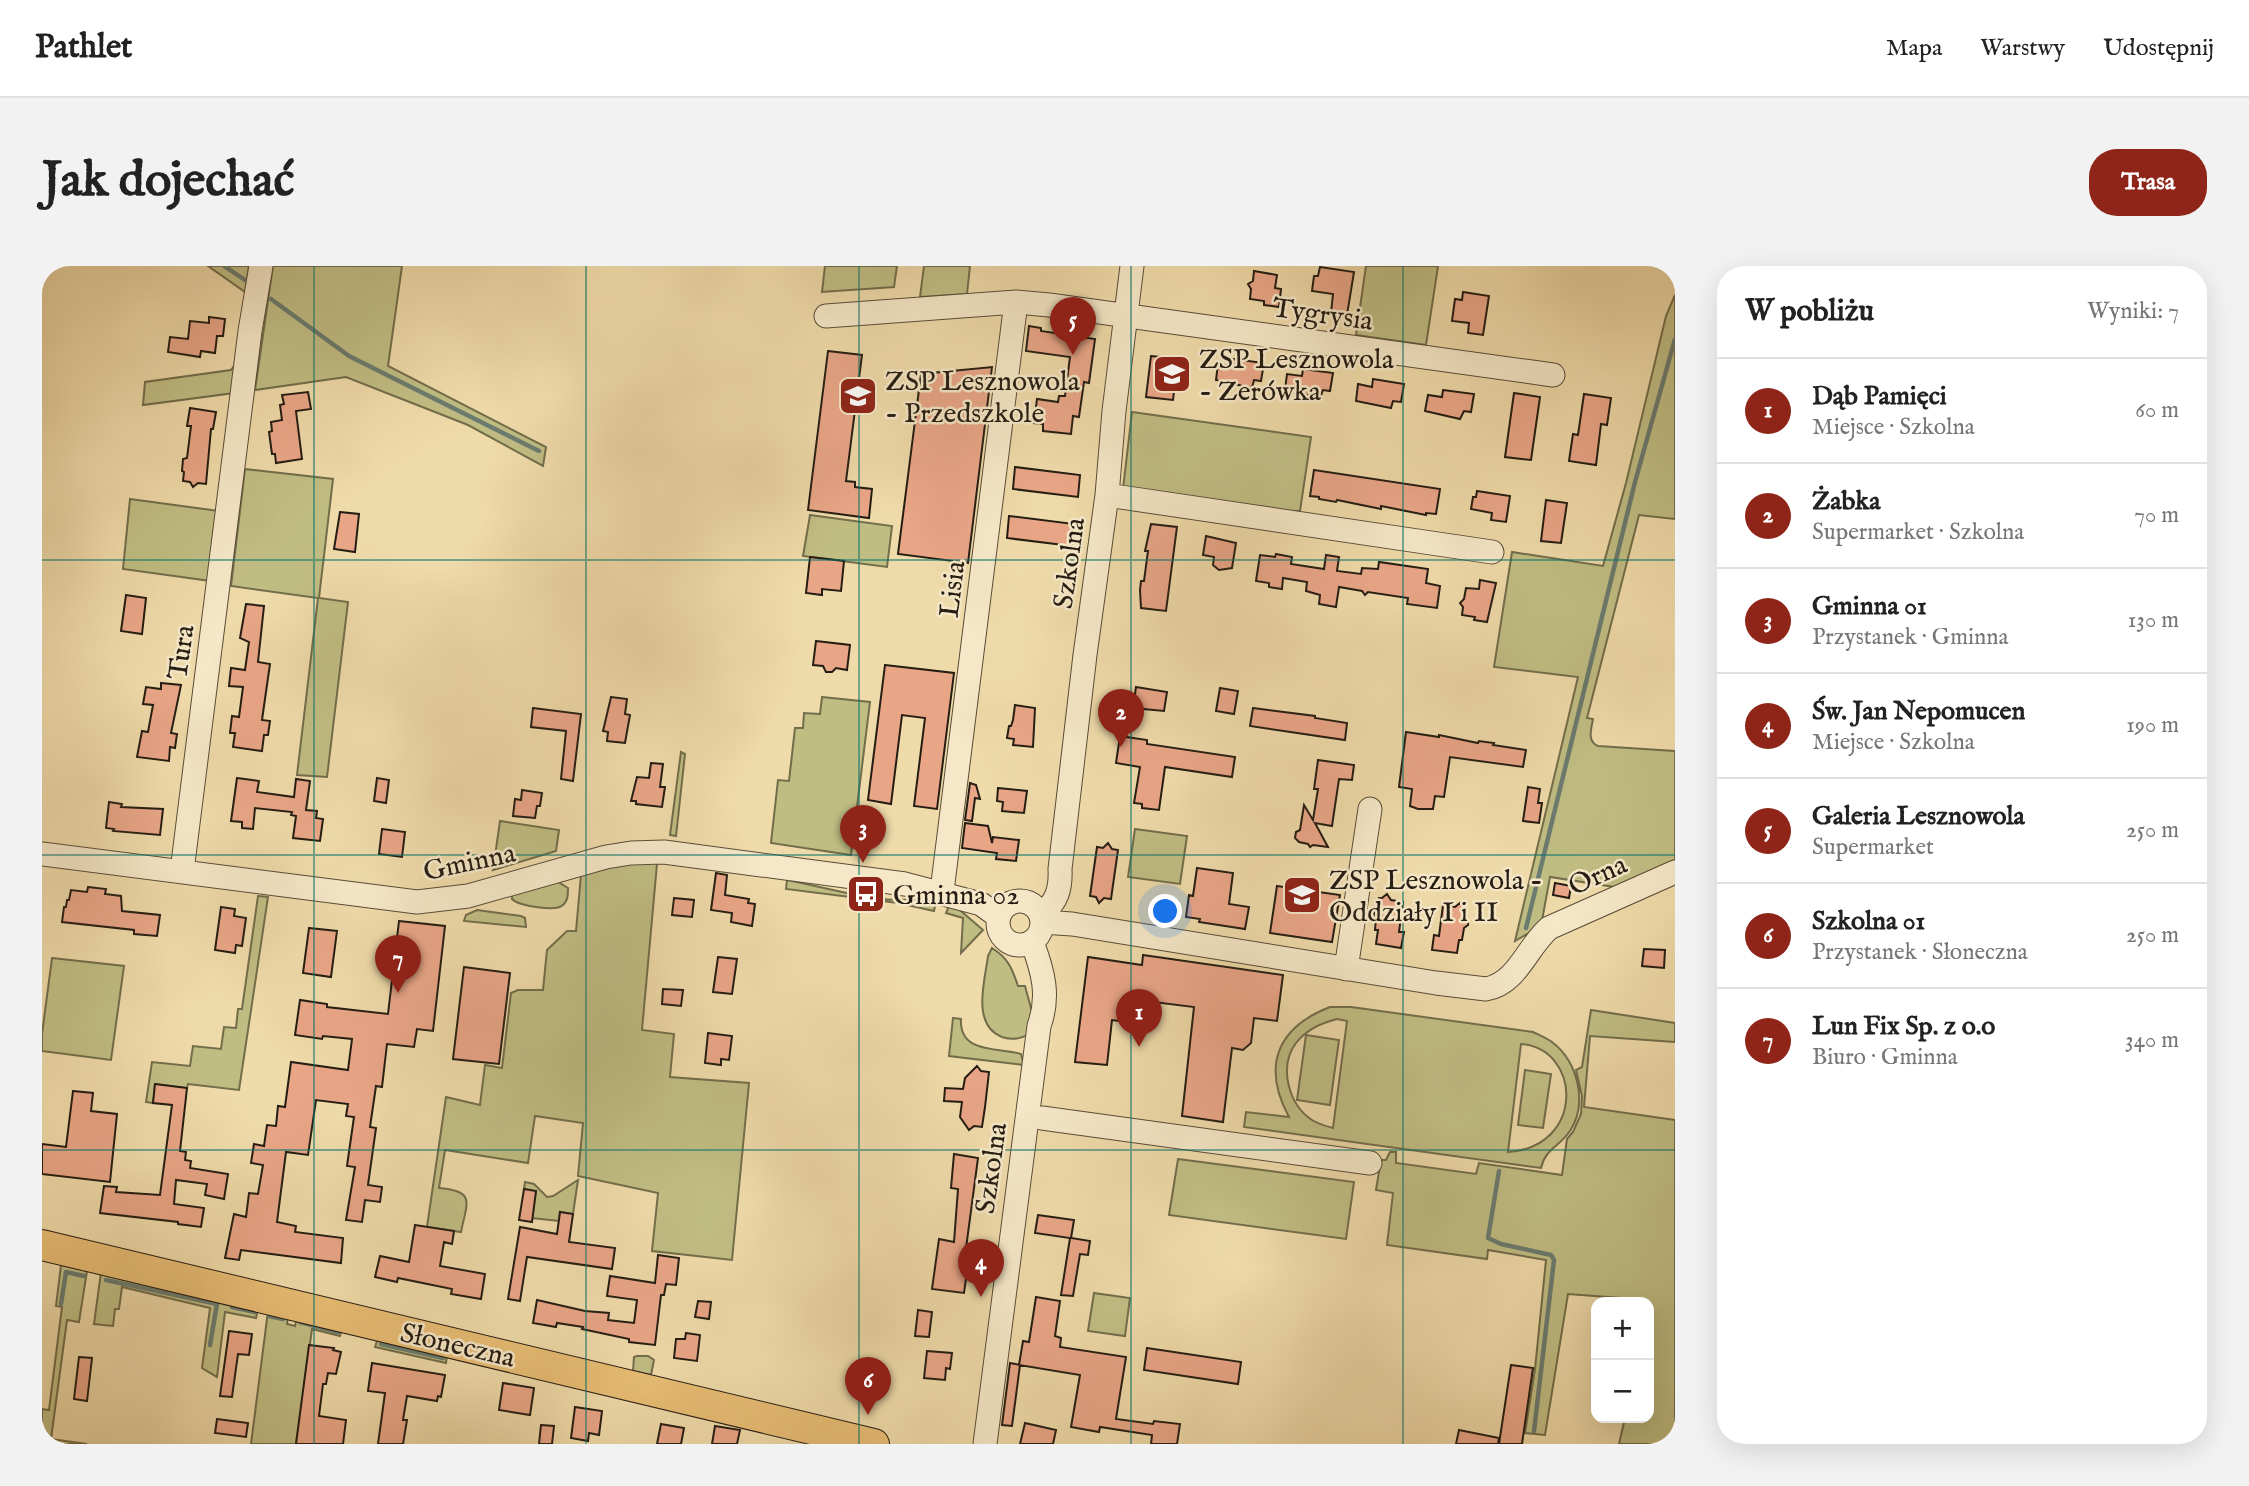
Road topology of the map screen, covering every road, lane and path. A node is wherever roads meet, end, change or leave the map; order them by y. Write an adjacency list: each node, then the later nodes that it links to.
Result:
1 (261, 266): 11 (street, Tura)
2 (1132, 266): 4 (street, Szkolna)
3 (1016, 302): 4 (street, Tygrysia); 5 (street, Tygrysia); 13 (street, Lisia)
4 (1126, 314): 6 (street, Tygrysia); 7 (street, Szkolna)
5 (826, 316)
6 (1553, 375)
7 (1107, 495): 8 (street); 16 (street, Szkolna)
8 (1492, 552)
9 (1370, 809): 17 (street)
10 (42, 854): 11 (street, Gminna)
11 (182, 871): 14 (street, Gminna)
12 (1675, 872): 17 (street, Orna)
13 (943, 883): 14 (street, Gminna); 15 (street, Gminna)
14 (905, 884): 15 (street, Gminna)
15 (1003, 911): 16 (street); 16 (street)
16 (1033, 926): 17 (street); 22 (street, Szkolna)
17 (1346, 969)
18 (1042, 1118): 19 (street)
19 (1370, 1163)
20 (42, 1245): 21 (main road, Słoneczna)
21 (874, 1444)
22 (985, 1444)

